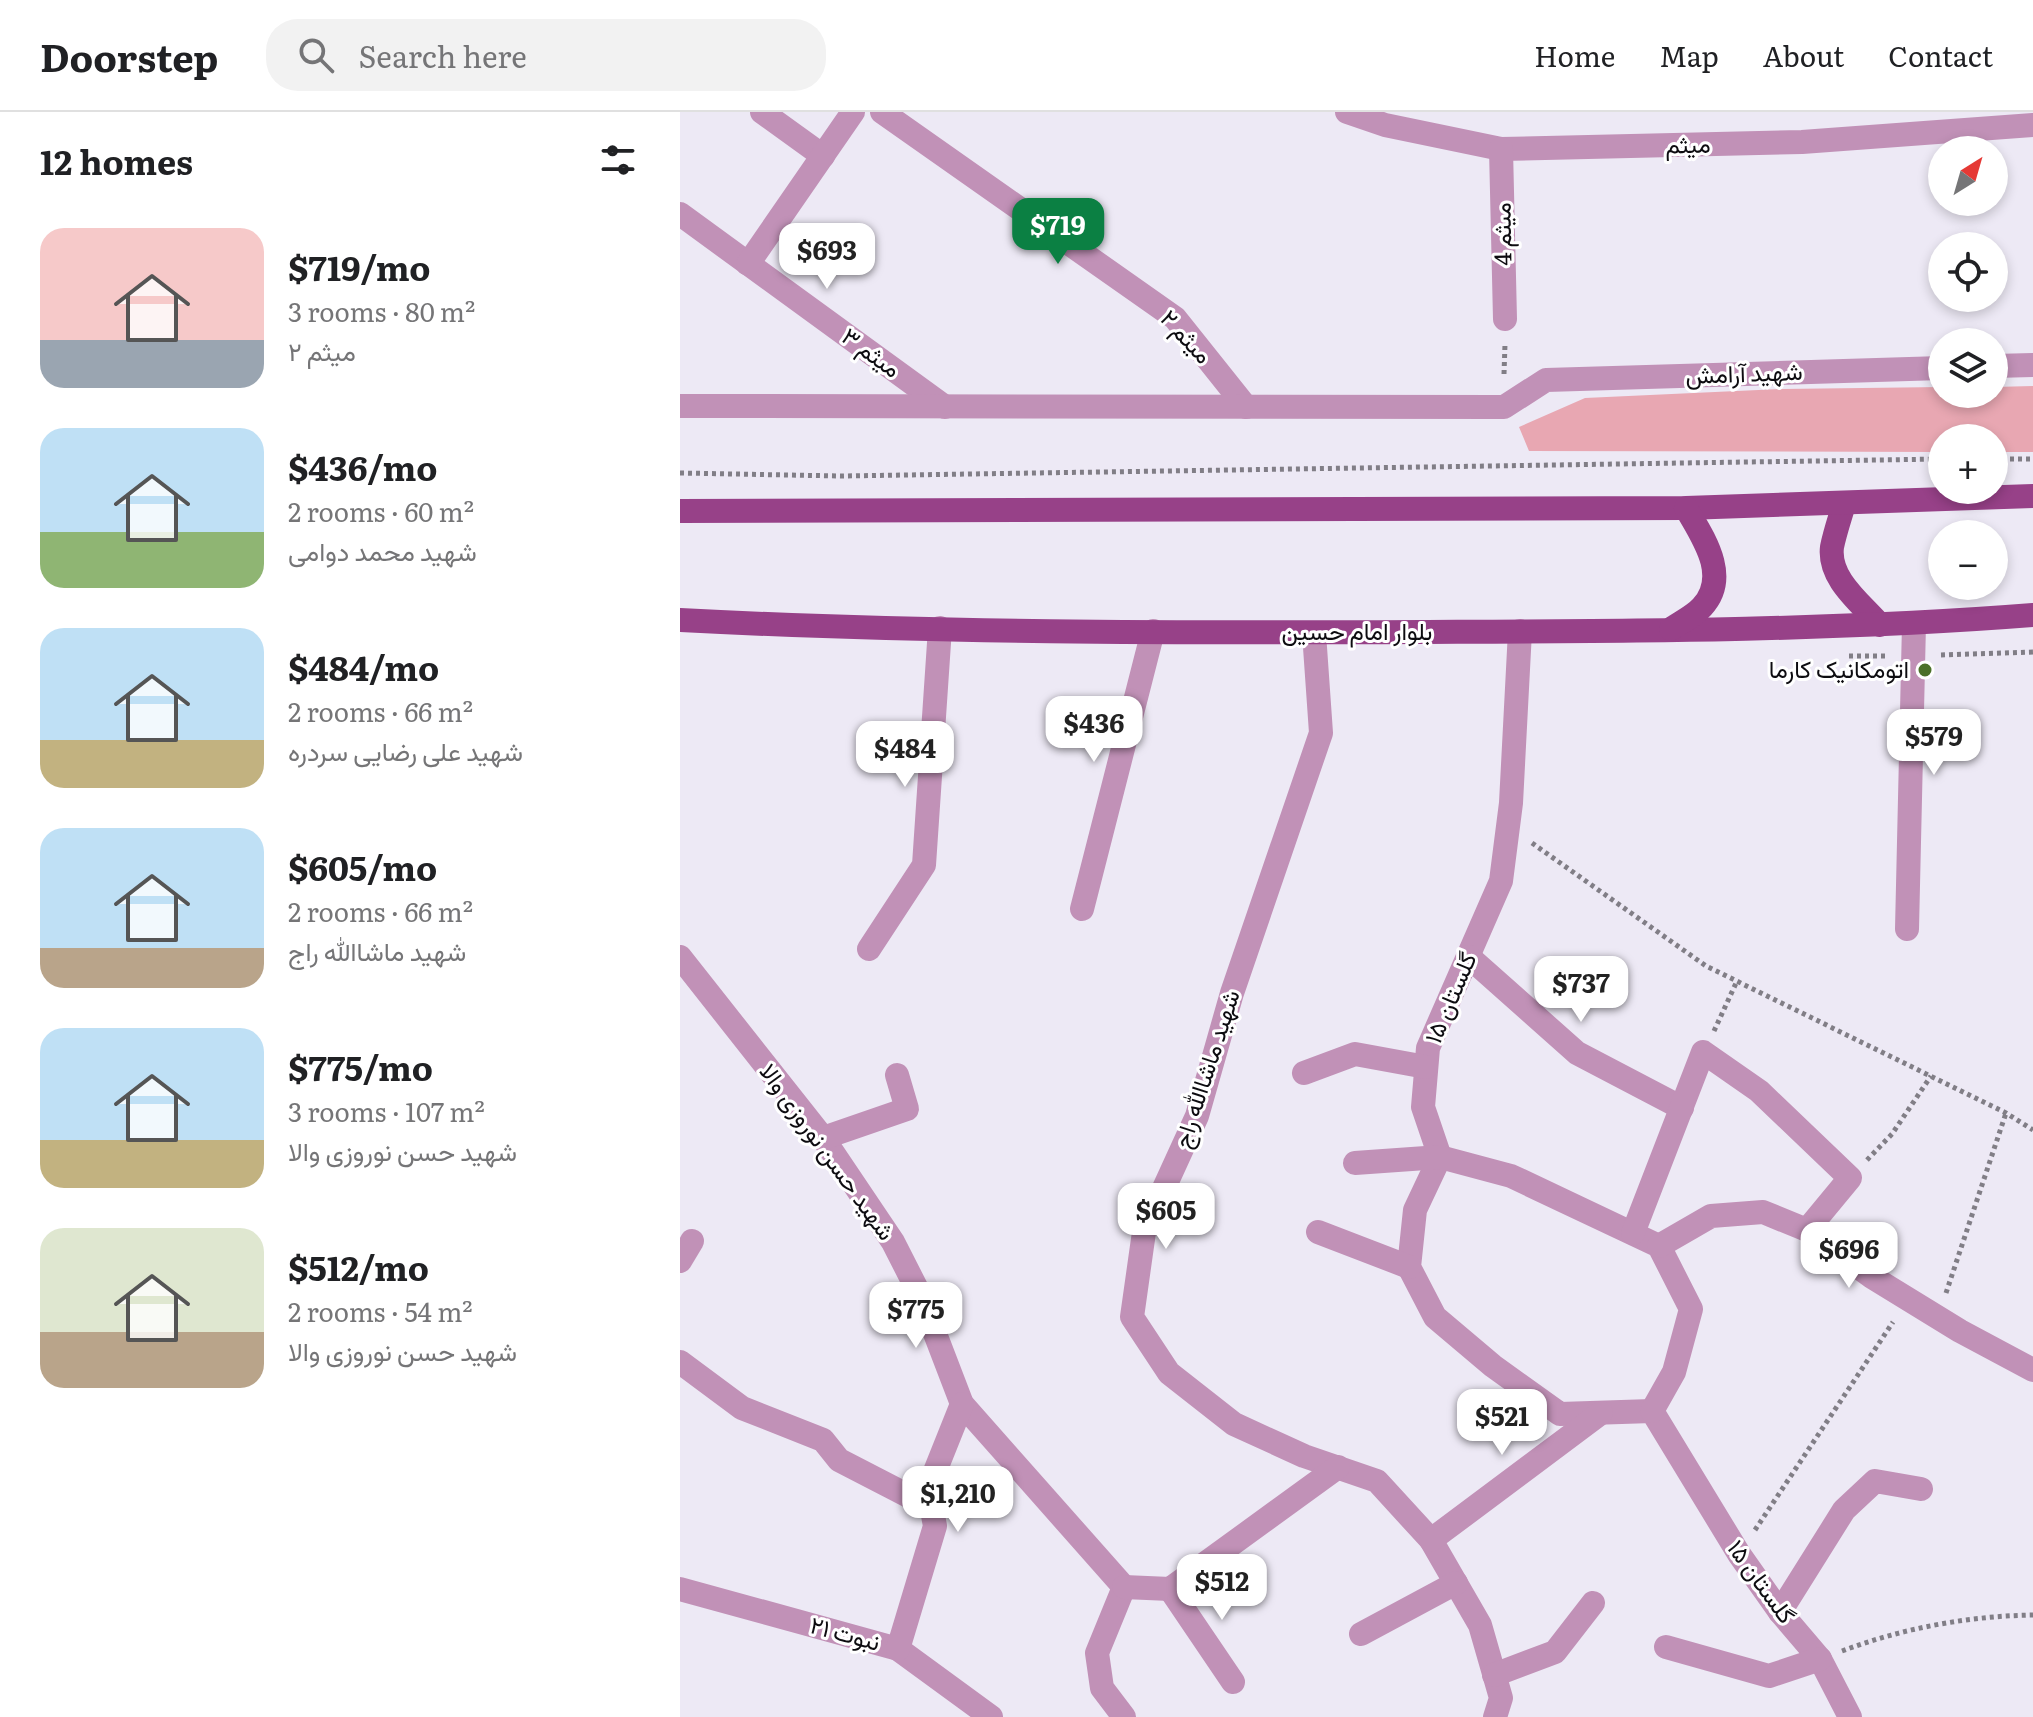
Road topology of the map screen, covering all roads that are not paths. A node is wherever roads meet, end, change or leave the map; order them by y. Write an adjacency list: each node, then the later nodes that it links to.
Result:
1 (762, 112): 7 (street)
2 (853, 112): 7 (street)
3 (882, 112): 16 (street, میثم ۲)
4 (1347, 112): 6 (street, میثم)
5 (2033, 125): 6 (street, میثم)
6 (1501, 149): 10 (street, میثم 4)
7 (823, 156): 9 (street)
8 (680, 214): 9 (street, میثم ۳)
9 (748, 264): 15 (street, میثم ۳)
10 (1505, 319)
11 (2033, 365): 12 (street)
12 (2008, 366)
13 (1928, 368): 16 (street, شهید آرامش)
14 (680, 406): 15 (street)
15 (945, 407): 16 (street)
16 (1246, 407)
17 (2033, 496): 18 (main road)
18 (1844, 504): 19 (main road); 24 (main road)
19 (1686, 508): 20 (main road); 26 (main road)
20 (680, 511)
21 (2033, 615): 23 (main road, بلوار امام حسین)
22 (680, 620): 25 (main road, بلوار امام حسین)
23 (1914, 624): 24 (main road, بلوار امام حسین); 31 (street)
24 (1880, 625): 26 (main road, بلوار امام حسین)
25 (940, 628): 27 (main road, بلوار امام حسین); 32 (street)
26 (1671, 629): 28 (main road, بلوار امام حسین)
27 (1153, 631): 29 (main road, بلوار امام حسین); 30 (street)
28 (1520, 631): 29 (main road, بلوار امام حسین); 34 (street, گلستان ۱۵)
29 (1314, 633): 52 (street, شهید ماشاالله راج)
30 (1082, 909)
31 (1907, 929)
32 (869, 949)
33 (680, 957): 39 (street, شهید حسن نوروزی والا)
34 (1469, 957): 35 (street, گلستان ۱۵); 38 (street)
35 (1426, 1067): 36 (street); 40 (street, گلستان ۱۵)
36 (1304, 1073)
37 (897, 1075): 39 (street)
38 (1682, 1108): 42 (street); 44 (street)
39 (823, 1138): 49 (street, شهید حسن نوروزی والا)
40 (1440, 1157): 41 (street); 44 (street); 46 (street)
41 (1355, 1163)
42 (1807, 1230): 45 (street); 48 (street)
43 (1318, 1232): 46 (street)
44 (1633, 1233): 45 (street)
45 (1659, 1246): 50 (street)
46 (1409, 1267): 51 (street)
47 (680, 1362): 54 (street)
48 (2033, 1370)
49 (962, 1404): 54 (street); 57 (street, شهید حسن نوروزی والا)
50 (1652, 1411): 51 (street); 61 (street, گلستان ۱۵)
51 (1601, 1413): 55 (street)
52 (1338, 1467): 55 (street, شهید ماشاالله راج); 59 (street)
53 (1921, 1489): 61 (street)
54 (930, 1507): 64 (street)
55 (1431, 1540): 56 (street, شهید ماشاالله راج)
56 (1456, 1583): 62 (street); 66 (street, شهید ماشاالله راج)
57 (1124, 1587): 59 (street); 69 (street)
58 (680, 1589): 64 (street, نبوت ۲۱)
59 (1170, 1589): 67 (street)
60 (1593, 1603): 66 (street)
61 (1780, 1612): 65 (street, گلستان ۱۵)
62 (1361, 1634)
63 (1666, 1647): 65 (street)
64 (898, 1649): 68 (street, نبوت ۲۱)
65 (1820, 1659): 71 (street, گلستان ۱۵)
66 (1494, 1675): 70 (street, شهید ماشاالله راج)
67 (1233, 1682)
68 (991, 1717)
69 (1124, 1717)
70 (1495, 1717)
71 (1850, 1717)

